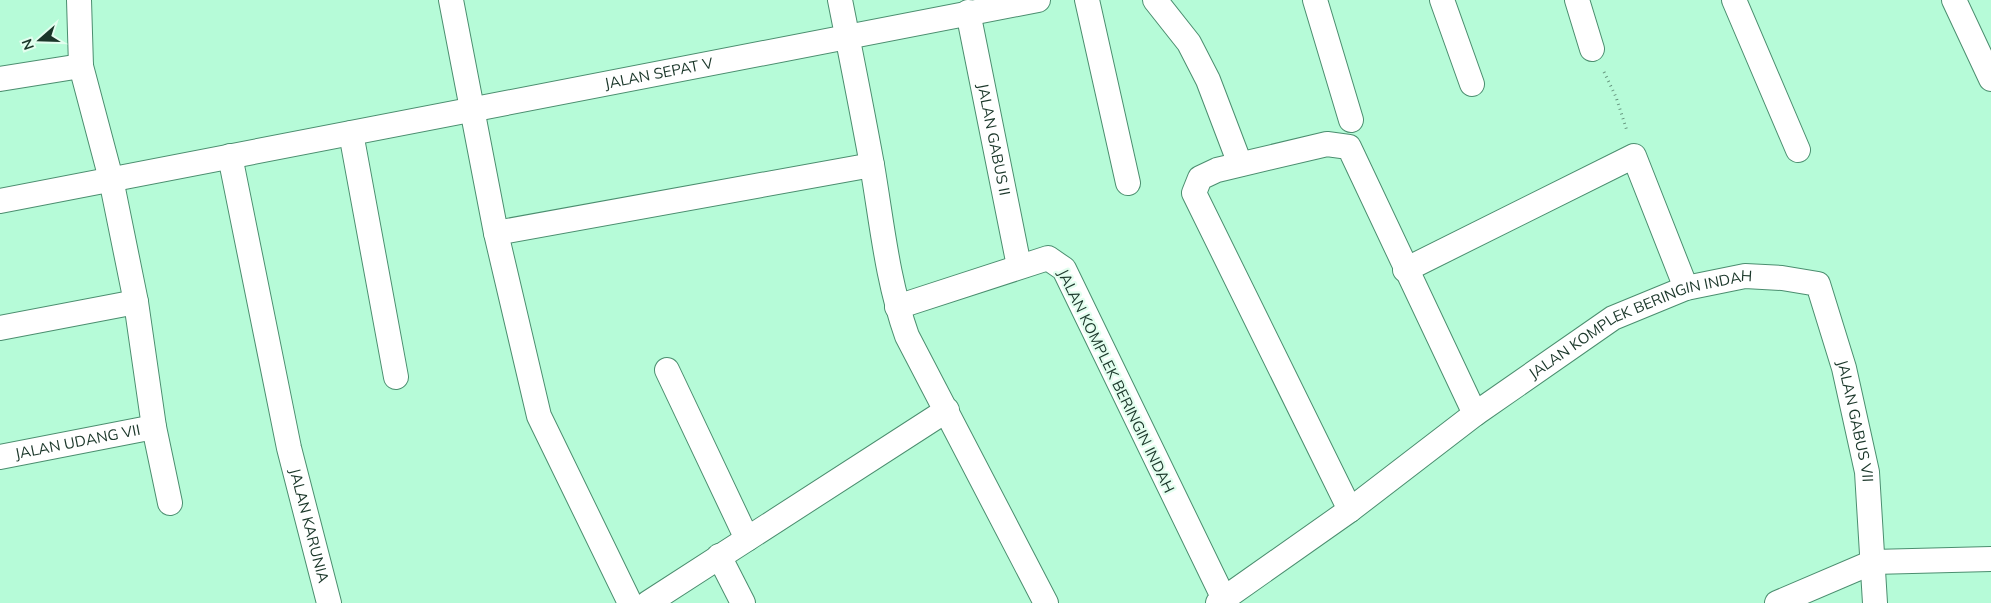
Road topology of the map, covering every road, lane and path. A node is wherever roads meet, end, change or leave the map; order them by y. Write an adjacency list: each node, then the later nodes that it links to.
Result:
1 (79, 0): 15 (street)
2 (451, 0): 19 (street)
3 (840, 0): 13 (street)
4 (1038, 0): 12 (street, JALAN SEPAT V)
5 (1087, 0): 28 (street)
6 (1155, 0): 25 (street)
7 (1315, 0): 20 (street)
8 (1442, 0): 18 (street)
9 (1577, 0): 14 (street)
10 (1734, 0): 22 (street)
11 (1954, 0): 17 (street)
12 (968, 12): 13 (street, JALAN SEPAT V); 31 (street, JALAN GABUS II)
13 (848, 37): 19 (street, JALAN SEPAT V); 26 (street)
14 (1592, 49): 24 (path)
15 (81, 66): 16 (street); 27 (street)
16 (0, 79)
17 (1991, 79)
18 (1472, 84)
19 (471, 110): 21 (street, JALAN SEPAT V); 30 (street)
20 (1351, 120)
21 (351, 133): 23 (street, JALAN SEPAT V); 39 (street)
22 (1798, 150)
23 (230, 156): 27 (street, JALAN SEPAT V); 51 (street, JALAN KARUNIA)
24 (1634, 156): 32 (street); 34 (street)
25 (1240, 164): 32 (street); 45 (street)
26 (872, 165): 30 (street); 36 (street)
27 (111, 179): 29 (street, JALAN SEPAT V); 35 (street)
28 (1128, 183)
29 (0, 201)
30 (496, 233): 52 (street)
31 (1019, 266): 36 (street, JALAN KOMPLEK BERINGIN INDAH); 50 (street, JALAN KOMPLEK BERINGIN INDAH)
32 (1405, 270): 41 (street)
33 (1818, 284): 34 (street, JALAN KOMPLEK BERINGIN INDAH); 49 (street, JALAN GABUS VII)
34 (1686, 288): 41 (street, JALAN KOMPLEK BERINGIN INDAH)
35 (136, 302): 37 (street); 42 (street)
36 (897, 307): 40 (street)
37 (0, 328)
38 (667, 370): 46 (street)
39 (396, 377)
40 (946, 410): 46 (street); 55 (street)
41 (1474, 414): 45 (street, JALAN KOMPLEK BERINGIN INDAH)
42 (154, 427): 43 (street, JALAN UDANG VII); 44 (street)
43 (0, 457)
44 (170, 503)
45 (1350, 510): 50 (street, JALAN KOMPLEK BERINGIN INDAH)
46 (747, 539): 47 (street)
47 (719, 556): 53 (street); 54 (street)
48 (1991, 559): 49 (street)
49 (1873, 562): 56 (street); 57 (street, JALAN GABUS VII)
50 (1221, 601)
51 (329, 603)
52 (630, 603)
53 (648, 603)
54 (743, 603)
55 (1046, 603)
56 (1777, 603)
57 (1875, 603)

